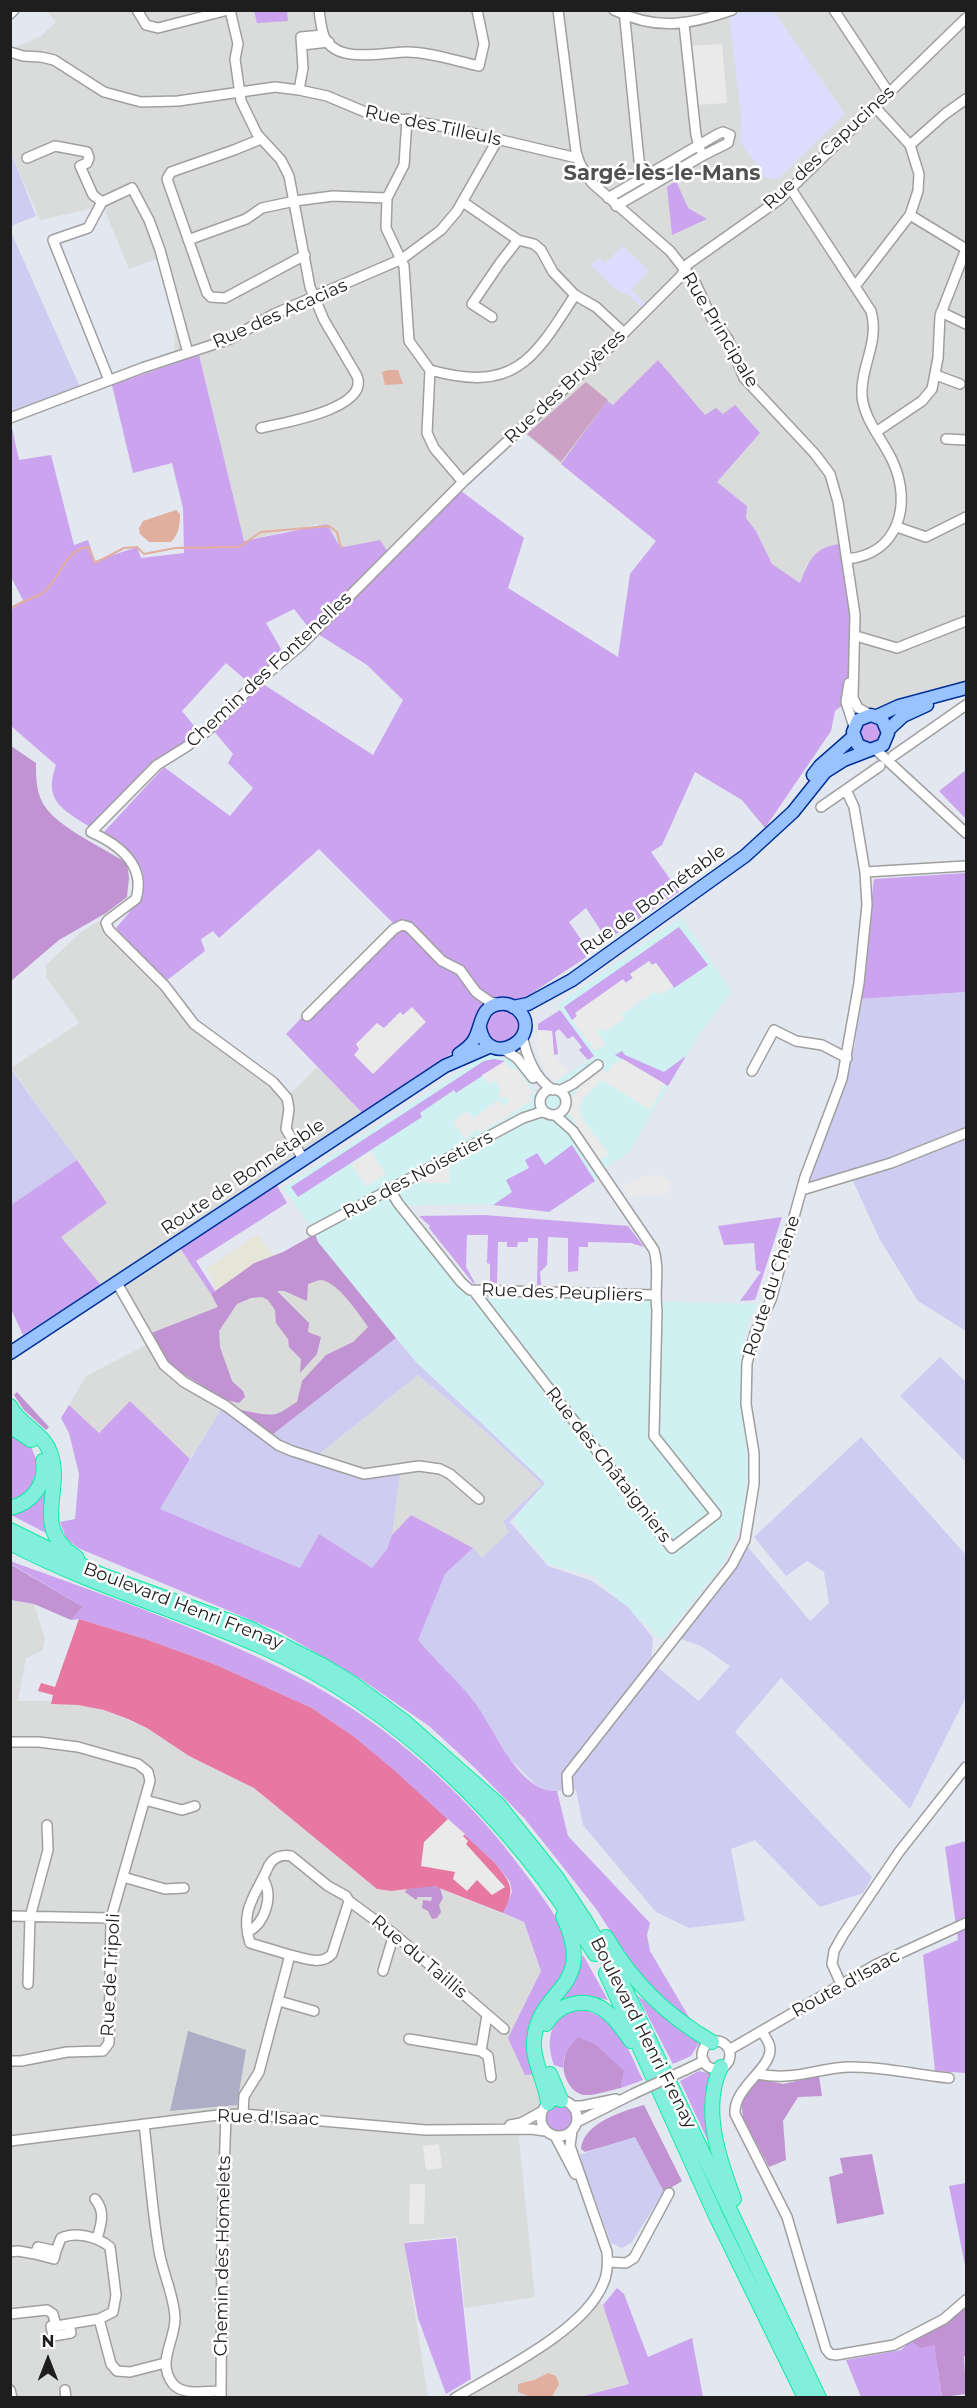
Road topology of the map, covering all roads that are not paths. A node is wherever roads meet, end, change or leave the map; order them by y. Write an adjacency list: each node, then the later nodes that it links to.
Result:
1 (137, 10): 2 (street)
2 (229, 10): 15 (street)
3 (320, 10): 12 (street)
4 (477, 10): 12 (street)
5 (558, 10): 26 (street)
6 (614, 10): 9 (street)
7 (732, 10): 11 (street)
8 (834, 10): 16 (street)
9 (625, 13): 11 (street); 27 (street)
10 (966, 18): 16 (street, Rue des Capucines)
11 (684, 24): 22 (street)
12 (326, 39): 14 (street)
13 (12, 51): 15 (street, Rue des Tilleuls)
14 (299, 90): 15 (street, Rue des Tilleuls); 19 (street, Rue des Tilleuls)
15 (240, 93): 20 (street)
16 (889, 93): 18 (street, Rue des Capucines)
17 (966, 99): 23 (street)
18 (875, 107): 23 (street); 29 (street, Rue des Capucines)
19 (407, 119): 21 (street, Rue des Tilleuls); 30 (street)
20 (261, 139): 32 (street); 37 (street)
21 (498, 139): 26 (street, Rue des Tilleuls); 34 (street, Rue des Acacias)
22 (699, 145): 24 (street); 24 (street); 27 (street)
23 (910, 145): 36 (street)
24 (702, 156): 28 (street)
25 (27, 158): 33 (street)
26 (577, 158): 31 (street, Rue Principale)
27 (644, 176): 28 (street); 31 (street)
28 (649, 186): 35 (street)
29 (791, 189): 42 (street, Rue des Capucines); 43 (street)
30 (387, 198): 32 (street); 41 (street)
31 (608, 198): 35 (street, Rue Principale)
32 (295, 201): 37 (street); 40 (street)
33 (102, 202): 50 (street); 53 (street)
34 (463, 202): 38 (street); 41 (street, Rue des Acacias)
35 (616, 206): 42 (street, Rue Principale)
36 (910, 215): 39 (street); 43 (street)
37 (188, 240): 40 (street)
38 (518, 240): 44 (street); 47 (street)
39 (966, 249): 46 (street)
40 (305, 255): 45 (street)
41 (402, 259): 45 (street, Rue des Acacias); 51 (street)
42 (684, 269): 49 (street, Rue des Bruyères); 64 (street, Rue Principale)
43 (856, 285): 57 (street)
44 (575, 295): 49 (street); 51 (street)
45 (314, 297): 50 (street, Rue des Acacias); 56 (street)
46 (941, 312): 48 (street); 52 (street)
47 (492, 317)
48 (966, 324)
49 (624, 333): 60 (street, Rue des Bruyères)
50 (188, 353): 53 (street, Rue des Acacias)
51 (430, 370): 60 (street)
52 (936, 375): 54 (street); 57 (street)
53 (109, 380): 55 (street, Rue des Acacias)
54 (960, 384)
55 (10, 418)
56 (261, 428)
57 (876, 432): 63 (street)
58 (946, 438): 59 (street)
59 (966, 440)
60 (463, 482): 61 (street, Rue des Bruyères)
61 (443, 503): 104 (street, Chemin des Fontenelles)
62 (966, 517): 63 (street)
63 (897, 527): 64 (street)
64 (847, 559): 66 (street, Rue Principale)
65 (966, 621): 66 (street)
66 (856, 636): 67 (street, Rue Principale)
67 (855, 660): 70 (street); 71 (street)
68 (966, 689): 70 (main road); 72 (main road)
69 (966, 705): 74 (street)
70 (874, 716): 71 (main road); 72 (main road)
71 (854, 732): 73 (main road); 80 (main road)
72 (888, 733): 73 (main road); 74 (street)
73 (873, 750): 76 (street); 80 (main road)
74 (893, 756): 76 (street)
75 (879, 766): 77 (street)
76 (902, 772): 79 (street)
77 (846, 790): 78 (street); 82 (street, Route du Chêne)
78 (821, 807)
79 (966, 833)
80 (768, 837): 83 (main road, Rue de Bonnétable)
81 (966, 866): 82 (street)
82 (865, 872): 92 (street, Route du Chêne)
83 (558, 990): 86 (main road); 88 (main road)
84 (477, 992): 85 (street); 87 (street); 89 (street)
85 (500, 1004): 86 (main road); 89 (main road)
86 (513, 1007): 88 (main road)
87 (308, 1016)
88 (524, 1022): 90 (main road)
89 (480, 1023): 91 (main road); 94 (main road)
90 (522, 1036): 91 (main road); 97 (street)
91 (497, 1047): 94 (main road, Route de Bonnétable); 98 (street)
92 (847, 1058): 95 (street); 106 (street, Route du Chêne)
93 (598, 1065): 96 (street)
94 (445, 1066): 104 (main road, Route de Bonnétable)
95 (752, 1071)
96 (581, 1078): 97 (street); 99 (street)
97 (556, 1090): 98 (street); 99 (street)
98 (541, 1099): 100 (street); 101 (street, Rue des Noisetiers)
99 (565, 1104): 100 (street); 102 (street)
100 (551, 1114): 101 (street, Rue des Noisetiers); 102 (street)
101 (523, 1118): 105 (street, Rue des Noisetiers)
102 (573, 1131): 110 (street)
103 (966, 1133): 106 (street)
104 (303, 1159): 108 (main road, Route de Bonnétable)
105 (390, 1190): 107 (street, Rue des Noisetiers); 109 (street)
106 (802, 1190): 124 (street, Route du Chêne)
107 (312, 1232)
108 (117, 1283): 111 (main road, Route de Bonnétable); 115 (street)
109 (471, 1290): 110 (street, Rue des Peupliers); 110 (street, Rue des Châtaigniers)
110 (655, 1295)
111 (15, 1350): 112 (main road, Route de Bonnétable)
112 (10, 1358)
113 (10, 1406): 121 (highway)
114 (10, 1426): 116 (highway)
115 (479, 1499)
116 (10, 1508)
117 (10, 1530): 121 (highway, Boulevard Henri Frenay)
118 (10, 1543): 120 (highway, Boulevard Henri Frenay)
119 (10, 1552): 120 (highway)
120 (75, 1575): 130 (highway, Boulevard Henri Frenay)
121 (102, 1575): 130 (highway, Boulevard Henri Frenay)
122 (10, 1742): 125 (street, Rue de Tripoli)
123 (966, 1767): 142 (street)
124 (568, 1791)
125 (145, 1800): 126 (street); 128 (street, Rue de Tripoli)
126 (195, 1806)
127 (47, 1825): 134 (street)
128 (123, 1877): 131 (street); 135 (street, Rue de Tripoli)
129 (263, 1879): 132 (street, Rue du Taillis); 137 (street); 137 (street)
130 (552, 1880): 149 (highway); 157 (highway, Boulevard Henri Frenay); 160 (highway); 173 (highway, Boulevard Henri Frenay)
131 (184, 1888)
132 (349, 1901): 138 (street, Rue du Taillis); 139 (street)
133 (10, 1916): 134 (street)
134 (30, 1917): 135 (street); 141 (street)
135 (111, 1918): 152 (street, Rue de Tripoli)
136 (966, 1923): 142 (street, Route d'Isaac)
137 (248, 1932): 139 (street)
138 (394, 1934): 140 (street); 145 (street, Rue du Taillis)
139 (290, 1955): 143 (street)
140 (383, 1971)
141 (28, 1984)
142 (841, 1984): 147 (street, Route d'Isaac)
143 (279, 2001): 144 (street); 162 (street)
144 (314, 2011)
145 (487, 2015): 146 (street, Rue du Taillis); 151 (street)
146 (504, 2030)
147 (762, 2032): 150 (street, Route d'Isaac); 155 (street)
148 (409, 2039): 151 (street)
149 (712, 2042): 150 (street); 153 (street)
150 (729, 2050): 154 (street)
151 (481, 2051): 156 (street)
152 (10, 2061)
153 (704, 2061): 154 (street); 159 (street, bridge)
154 (721, 2067): 173 (highway)
155 (757, 2074): 158 (street); 177 (street)
156 (491, 2077)
157 (654, 2078): 160 (highway); 185 (highway, Boulevard Henri Frenay)
158 (949, 2078)
159 (633, 2094): 160 (street); 163 (street)
160 (556, 2105): 163 (street); 165 (street, Rue d'Isaac); 166 (street)
161 (226, 2114): 162 (street, Rue d'Isaac); 164 (street, Rue d'Isaac); 182 (street, Chemin des Homelets)
162 (243, 2114): 165 (street, Rue d'Isaac)
163 (577, 2122): 167 (street)
164 (144, 2124): 169 (street, Rue d'Isaac); 180 (street)
165 (487, 2130): 166 (street, Rue d'Isaac)
166 (545, 2131): 168 (street)
167 (572, 2131): 168 (street); 170 (street)
168 (555, 2136): 170 (street)
169 (11, 2141)
170 (585, 2192): 176 (street)
171 (669, 2193): 176 (street)
172 (95, 2199): 174 (street)
173 (740, 2233): 186 (highway, Boulevard Henri Frenay)
174 (97, 2239): 175 (street); 179 (street)
175 (10, 2252)
176 (608, 2262): 184 (street)
177 (966, 2300)
178 (10, 2314): 179 (street)
179 (99, 2319): 180 (street)
180 (165, 2363): 182 (street)
181 (10, 2390): 183 (street)
182 (221, 2394)
183 (12, 2397)
184 (455, 2397)
185 (806, 2397)
186 (819, 2397)

